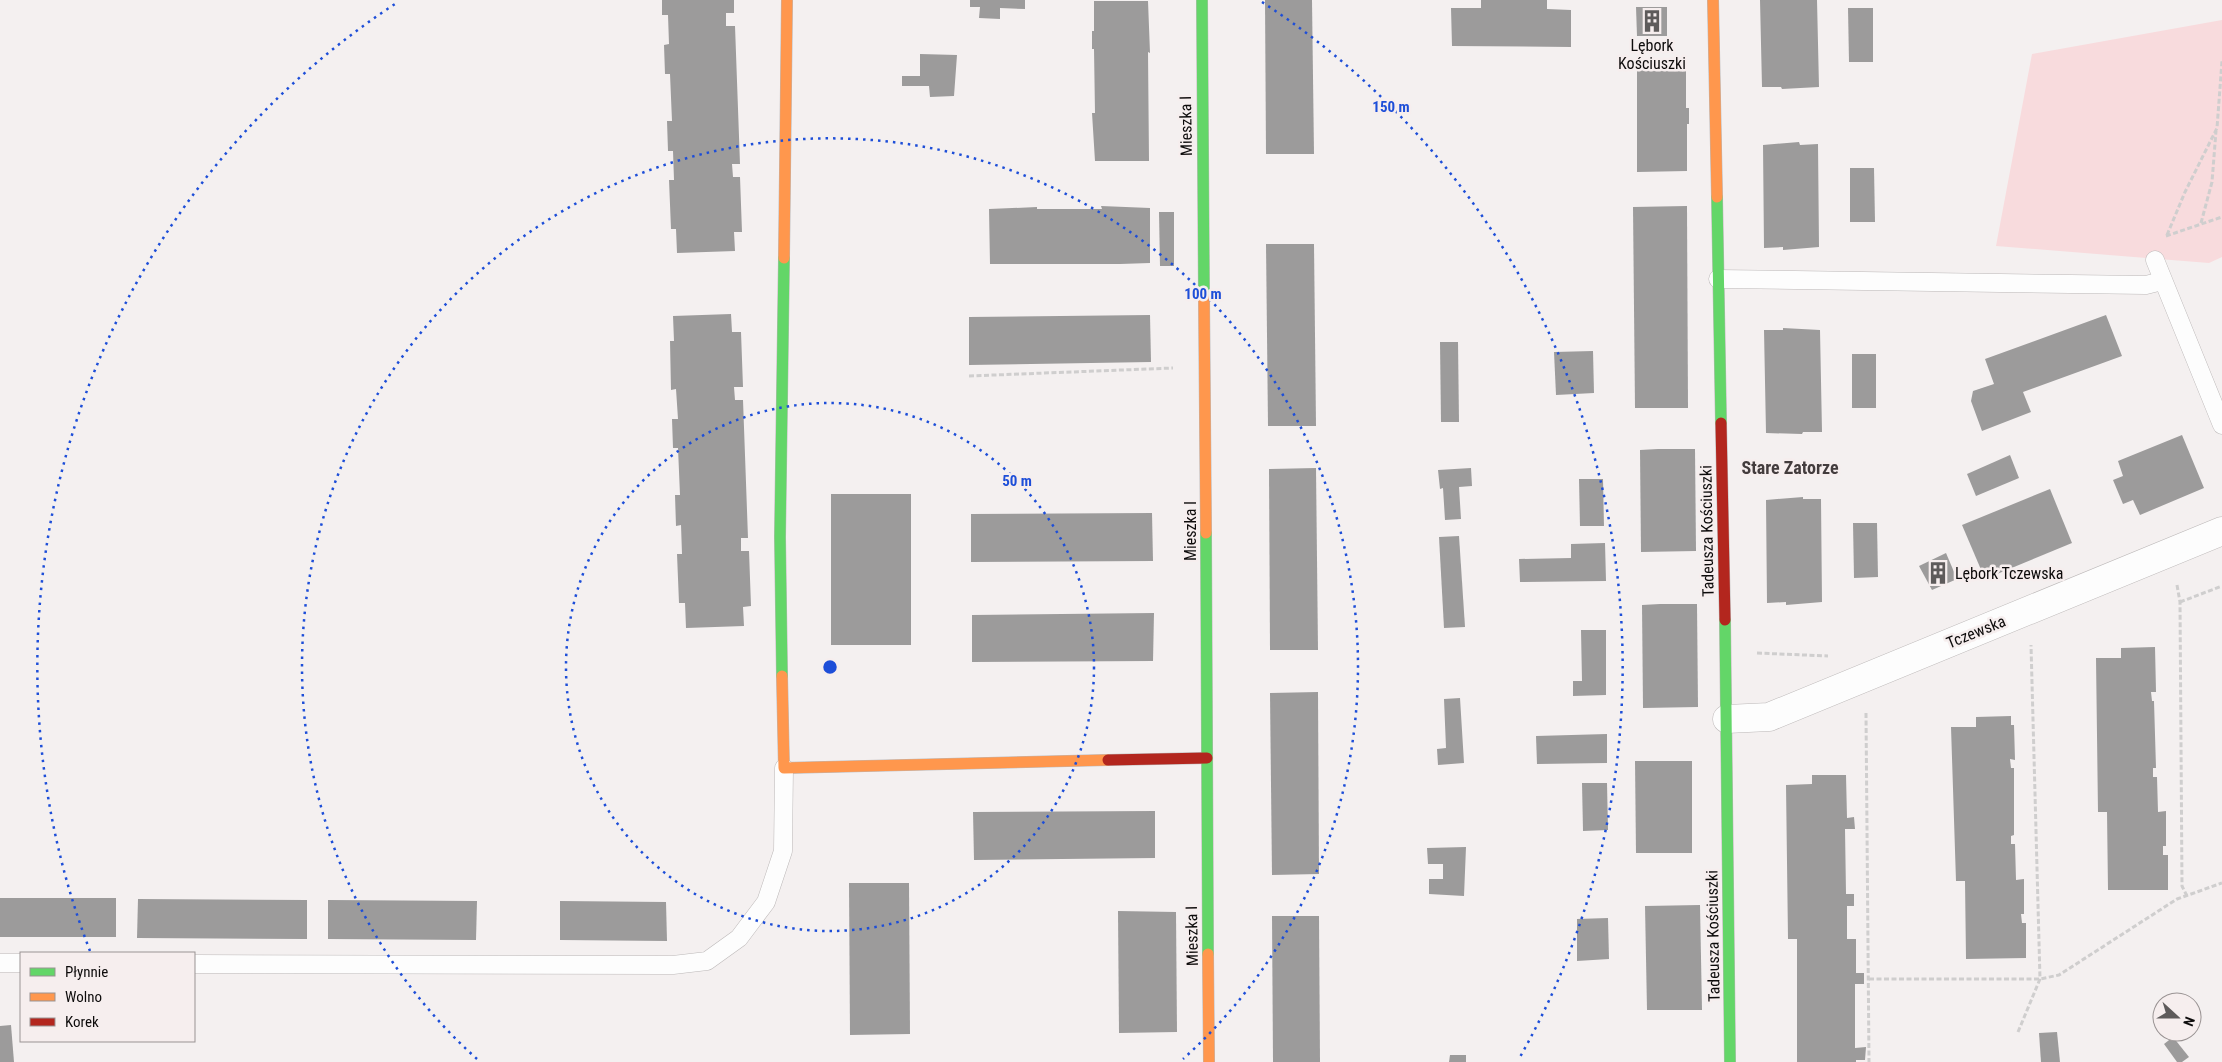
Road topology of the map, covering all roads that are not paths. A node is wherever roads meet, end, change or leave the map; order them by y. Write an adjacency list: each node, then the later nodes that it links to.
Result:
1 (786, 0): 11 (street)
2 (1202, 0): 10 (street, Mieszka I)
3 (1713, 0): 5 (street, Tadeusza Kościuszki)
4 (2154, 260): 6 (lane)
5 (1718, 279): 6 (lane); 9 (street, Tadeusza Kościuszki)
6 (2162, 281): 7 (lane)
7 (2222, 426)
8 (2222, 531): 9 (street, Tczewska)
9 (1726, 719): 16 (street, Tadeusza Kościuszki)
10 (1207, 758): 11 (street); 15 (street, Mieszka I)
11 (784, 768): 14 (lane)
12 (0, 963): 13 (lane)
13 (20, 964)
14 (195, 964)
15 (1209, 1062)
16 (1730, 1062)

